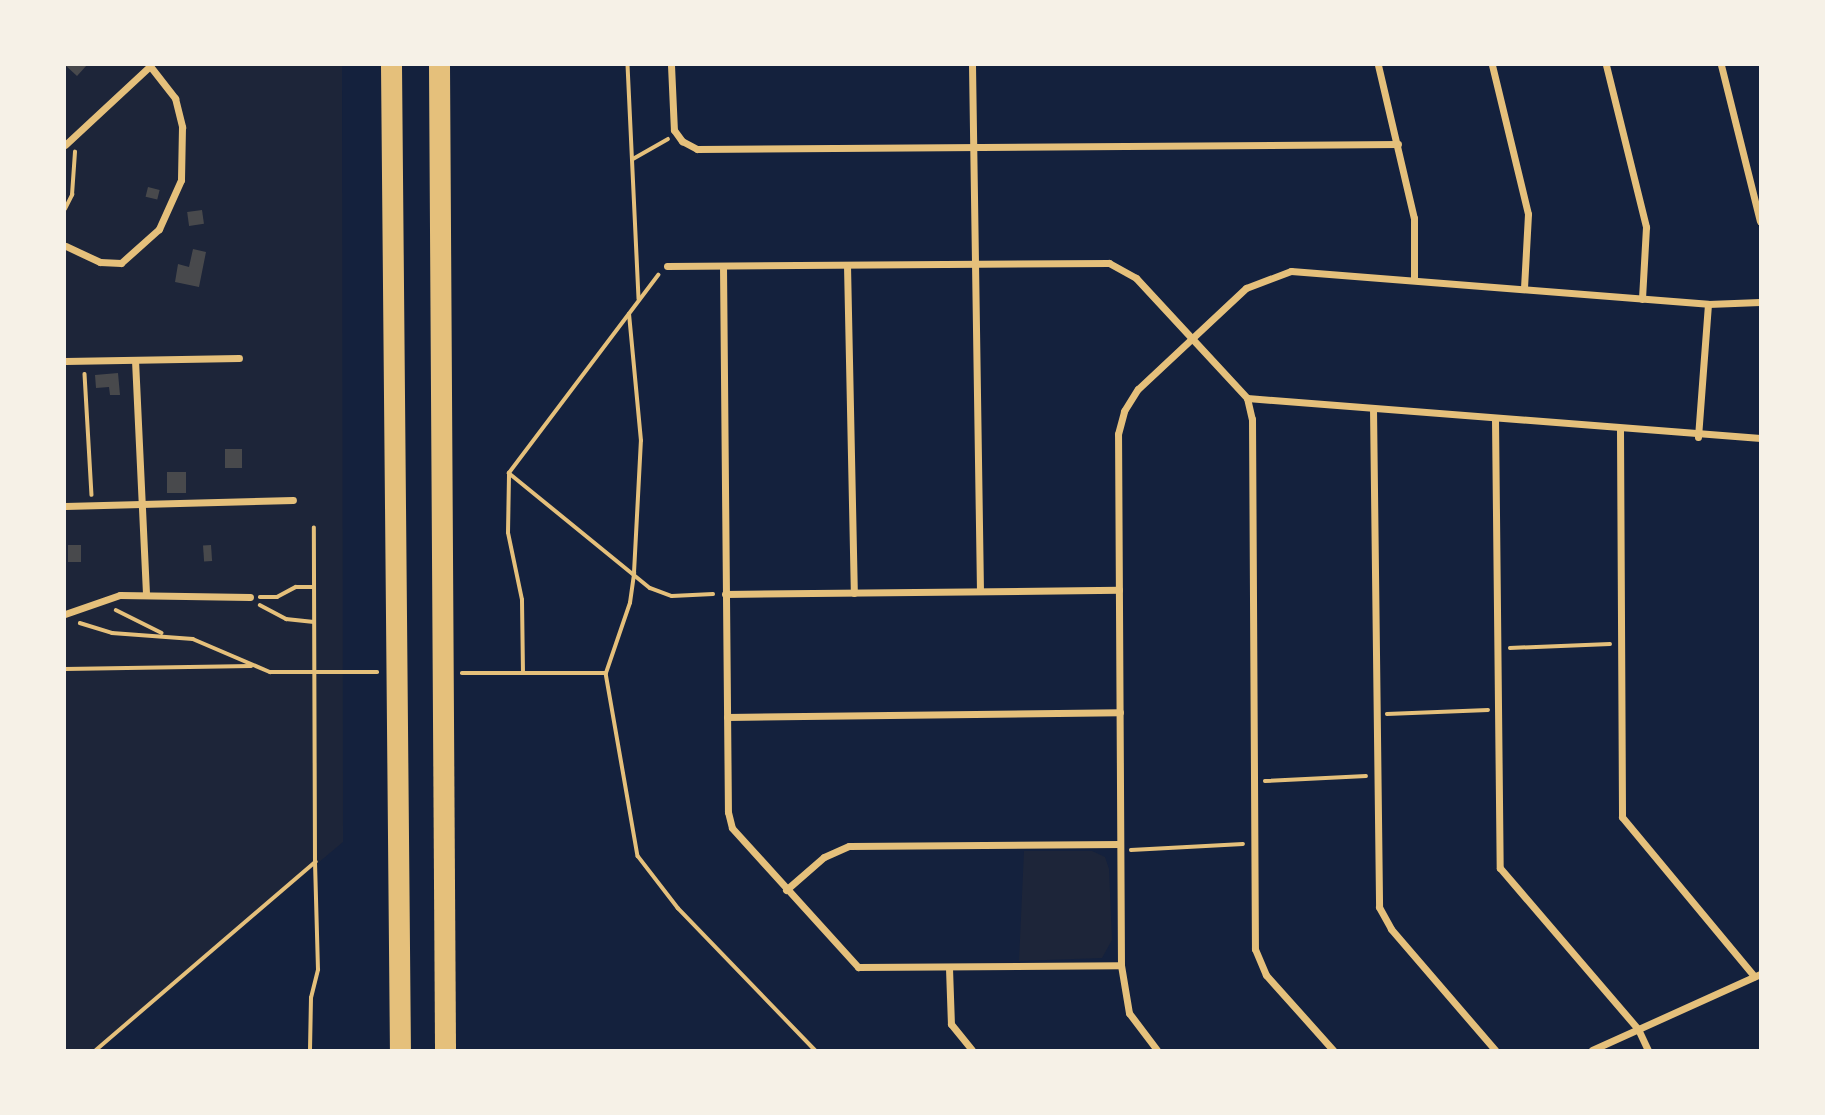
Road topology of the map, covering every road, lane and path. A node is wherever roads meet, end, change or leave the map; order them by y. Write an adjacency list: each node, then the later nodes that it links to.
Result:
1 (151, 65): 12 (street); 19 (street)
2 (391, 65): 83 (highway)
3 (439, 65): 84 (highway)
4 (628, 65): 16 (path)
5 (671, 65): 11 (street)
6 (972, 65): 15 (street)
7 (1378, 65): 13 (street)
8 (1492, 65): 25 (street)
9 (1605, 65): 27 (street)
10 (1721, 65): 18 (street)
11 (676, 135): 15 (street); 16 (path)
12 (75, 139): 14 (street); 17 (path)
13 (1398, 144): 15 (street); 24 (street)
14 (65, 145)
15 (974, 148): 20 (street)
16 (633, 159): 26 (path)
17 (65, 209)
18 (1760, 221)
19 (65, 246)
20 (975, 264): 21 (street); 31 (street); 51 (street)
21 (847, 265): 23 (street); 53 (street)
22 (667, 266): 23 (street); 26 (path)
23 (723, 266): 54 (street)
24 (1414, 280): 25 (street); 31 (street)
25 (1524, 289): 27 (street)
26 (639, 299): 30 (path)
27 (1642, 299): 29 (street)
28 (1760, 302): 29 (street)
29 (1708, 304): 40 (street)
30 (629, 313): 42 (path); 48 (path)
31 (1191, 339): 36 (street); 50 (street)
32 (239, 358): 33 (street)
33 (135, 360): 35 (street); 44 (street)
34 (65, 361): 35 (street)
35 (85, 361): 45 (path)
36 (1247, 398): 37 (street); 72 (street)
37 (1373, 408): 38 (street); 69 (street)
38 (1495, 419): 39 (street); 61 (street)
39 (1620, 430): 40 (street); 60 (street)
40 (1698, 436): 41 (street)
41 (1760, 438)
42 (509, 473): 48 (path); 66 (path)
43 (293, 499): 44 (street)
44 (141, 501): 45 (street); 52 (street)
45 (93, 504): 46 (street)
46 (65, 506)
47 (314, 528): 49 (path)
48 (634, 572): 54 (path); 66 (path)
49 (314, 587): 55 (path); 58 (path)
50 (1119, 590): 51 (street); 68 (street)
51 (980, 591): 53 (street)
52 (146, 593): 55 (street); 56 (street)
53 (854, 593): 54 (street)
54 (725, 594): 70 (street)
55 (250, 597): 58 (path)
56 (102, 600): 57 (street); 59 (path)
57 (68, 617): 59 (path)
58 (314, 622): 64 (path)
59 (163, 635): 62 (path)
60 (1619, 644): 61 (path); 79 (street)
61 (1500, 648): 67 (street)
62 (251, 666): 63 (path); 64 (path)
63 (65, 669)
64 (315, 672): 65 (path); 75 (path)
65 (323, 672)
66 (606, 673): 85 (path)
67 (1501, 709): 69 (path); 80 (street)
68 (1120, 712): 70 (street); 74 (street)
69 (1378, 714): 71 (street)
70 (727, 718): 76 (street)
71 (1378, 775): 72 (path); 89 (street)
72 (1255, 781): 73 (street)
73 (1255, 843): 74 (path); 88 (street)
74 (1120, 847): 76 (street); 77 (street)
75 (315, 862): 81 (path); 82 (path)
76 (786, 890): 78 (street)
77 (1121, 965): 78 (street); 87 (street)
78 (949, 968): 86 (street)
79 (1757, 975): 80 (street)
80 (1638, 1029): 90 (street); 91 (street)
81 (96, 1050)
82 (310, 1050)
83 (400, 1050)
84 (445, 1050)
85 (815, 1050)
86 (972, 1050)
87 (1157, 1050)
88 (1333, 1050)
89 (1495, 1050)
90 (1592, 1050)
91 (1648, 1050)

